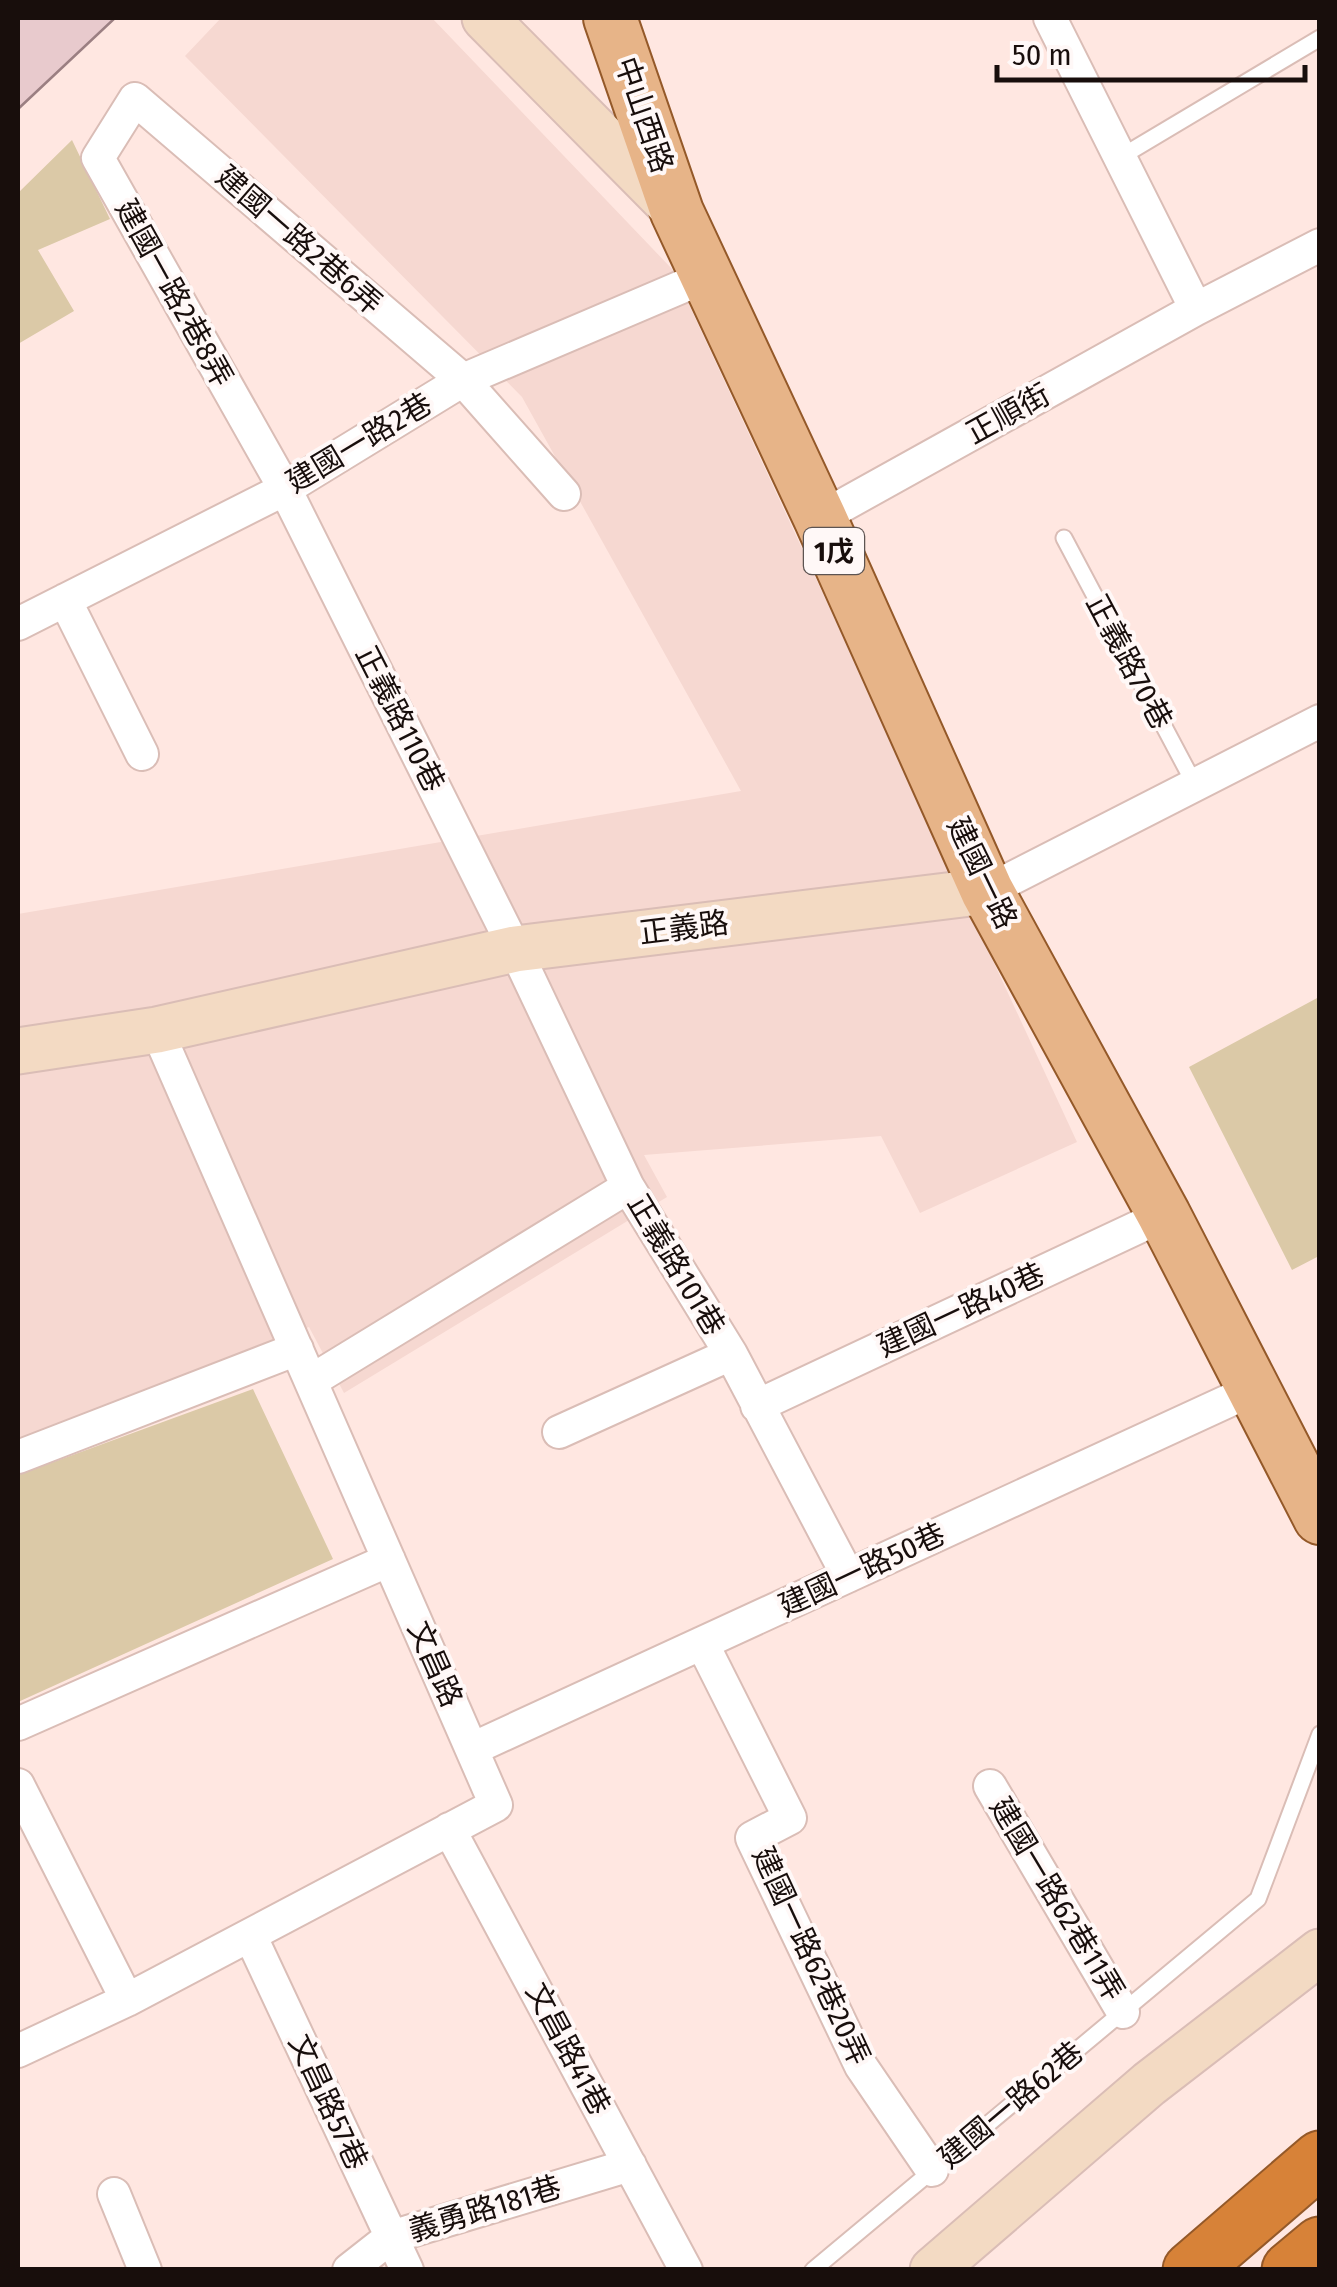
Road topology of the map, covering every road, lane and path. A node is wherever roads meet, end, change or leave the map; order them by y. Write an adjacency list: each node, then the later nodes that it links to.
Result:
1 (485, 18): 7 (street)
2 (610, 18): 7 (main road, 中山西路 / 1戊)
3 (1050, 18): 6 (street)
4 (1320, 38): 6 (lane)
5 (135, 100): 11 (street, 建國一路2巷6弄); 12 (street, 建國一路2巷8弄)
6 (1118, 158): 10 (street)
7 (677, 212): 9 (main road, 建國一路 / 1戊)
8 (1320, 245): 10 (street, 正順街)
9 (706, 276): 11 (street, 建國一路2巷); 14 (main road, 建國一路 / 1戊)
10 (1196, 310): 14 (street, 正順街)
11 (463, 380): 12 (street, 建國一路2巷); 13 (street, 建國一路2巷6弄)
12 (285, 489): 16 (street, 建國一路2巷); 22 (street, 正義路110巷)
13 (564, 494)
14 (820, 518): 21 (main road, 建國一路 / 1戊)
15 (1064, 538): 20 (lane, 正義路70巷)
16 (64, 600): 17 (street, 建國一路2巷); 19 (street)
17 (18, 624)
18 (1320, 721): 20 (street, 正義路)
19 (142, 754)
20 (1194, 785): 21 (street, 正義路)
21 (987, 891): 22 (street, 正義路); 26 (main road, 建國一路 / 1戊)
22 (515, 949): 23 (street, 正義路); 25 (street, 正義路101巷)
23 (157, 1030): 24 (street, 正義路); 27 (street, 文昌路)
24 (18, 1051)
25 (628, 1187): 28 (street, 正義路101巷); 29 (street)
26 (1164, 1215): 30 (main road, 建國一路 / 1戊); 31 (street, 建國一路40巷)
27 (297, 1349): 29 (street, 文昌路); 33 (street)
28 (731, 1354): 31 (street, 正義路101巷); 32 (street)
29 (311, 1381): 35 (street, 文昌路)
30 (1252, 1390): 34 (main road, 建國一路 / 1戊); 36 (street, 建國一路50巷)
31 (757, 1406): 36 (street, 正義路101巷)
32 (559, 1432)
33 (18, 1457)
34 (1320, 1518)
35 (389, 1560): 38 (street); 40 (street, 文昌路)
36 (848, 1576): 37 (street, 建國一路50巷)
37 (702, 1644): 40 (street, 建國一路50巷); 51 (street, 建國一路62巷20弄)
38 (18, 1724)
39 (1320, 1734): 47 (lane, 建國一路62巷)
40 (472, 1749): 43 (street, 文昌路)
41 (18, 1785): 46 (street)
42 (990, 1786): 47 (street, 建國一路62巷11弄)
43 (449, 1830): 44 (street, 文昌路); 50 (street, 文昌路41巷)
44 (250, 1935): 46 (street, 文昌路); 53 (street, 文昌路57巷)
45 (1320, 1952): 60 (street)
46 (127, 2000): 48 (street, 文昌路)
47 (1124, 2012): 51 (lane, 建國一路62巷)
48 (18, 2051)
49 (1320, 2159): 61 (highway)
50 (630, 2165): 53 (street, 義勇路181巷); 58 (street, 文昌路41巷)
51 (932, 2170): 59 (lane, 建國一路62巷)
52 (114, 2194): 55 (street)
53 (391, 2237): 56 (street, 義勇路181巷); 57 (street, 文昌路57巷)
54 (1320, 2245): 62 (highway)
55 (145, 2270)
56 (349, 2270)
57 (406, 2270)
58 (686, 2270)
59 (813, 2270)
60 (934, 2270)
61 (1191, 2270)
62 (1290, 2270)

